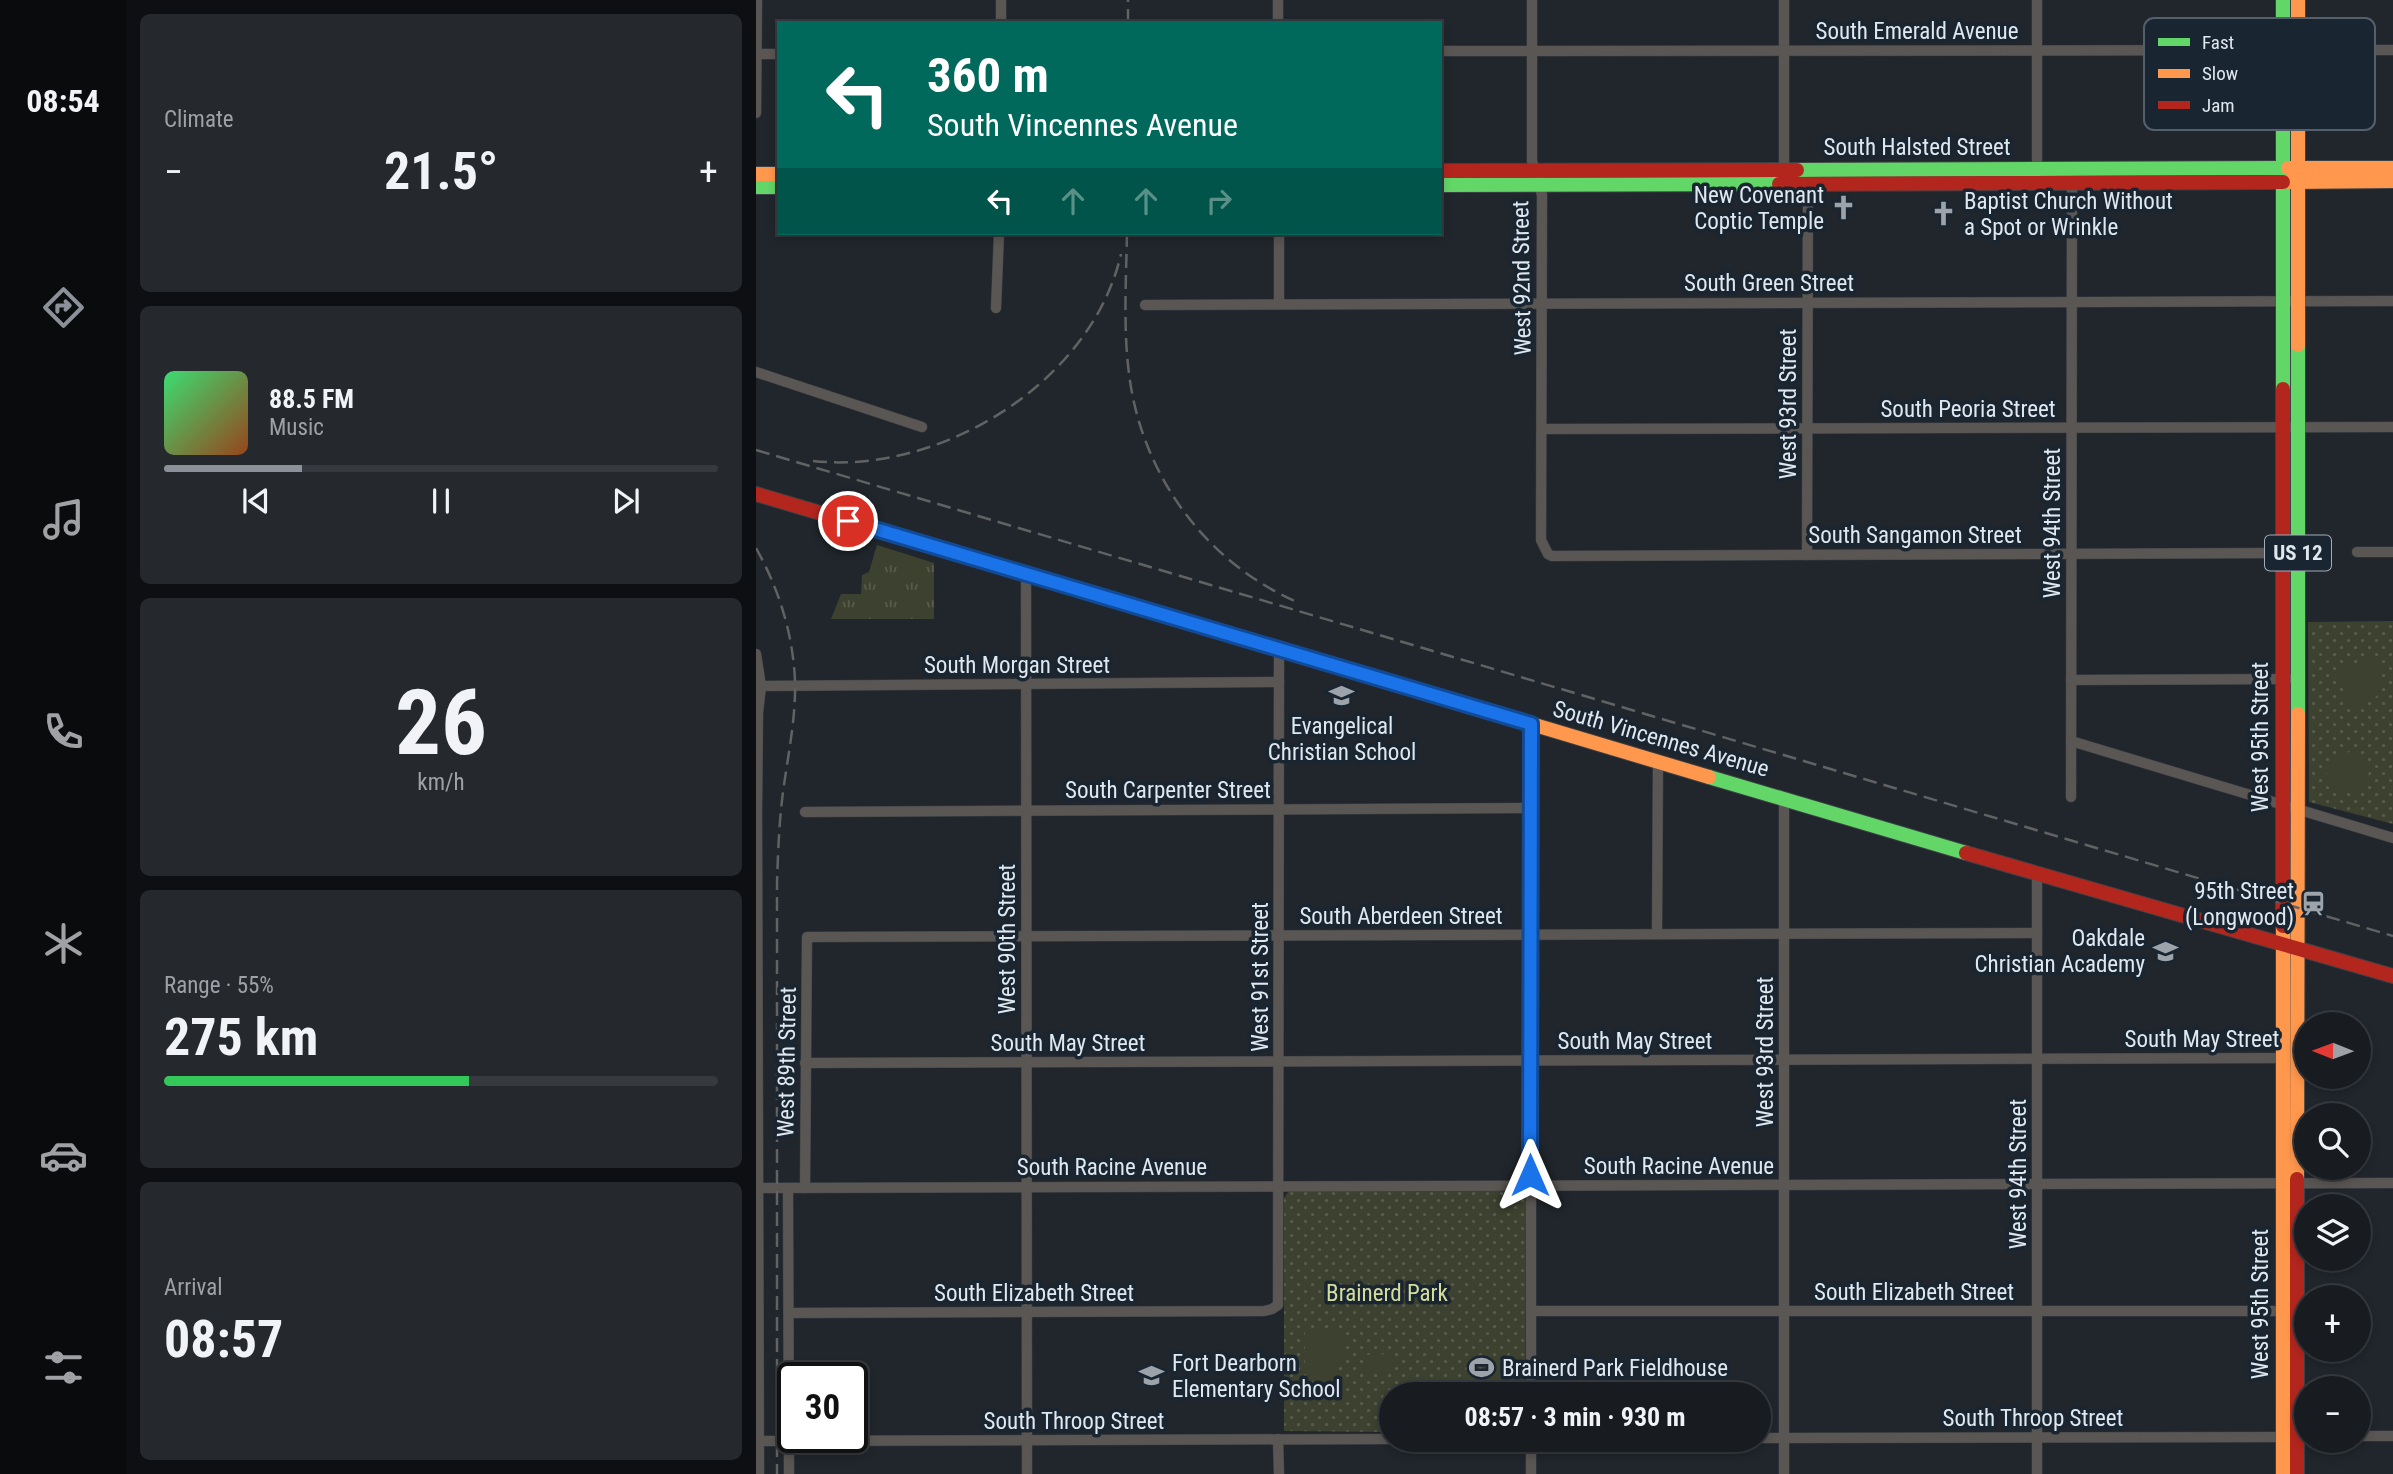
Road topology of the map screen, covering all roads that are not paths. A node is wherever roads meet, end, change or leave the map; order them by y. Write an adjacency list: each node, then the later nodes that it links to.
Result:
1 (757, 0): 20 (street)
2 (1001, 0): 11 (street)
3 (1278, 0): 12 (street)
4 (1532, 0): 18 (street, West 92nd Street)
5 (1784, 0): 19 (street)
6 (2037, 0): 13 (street)
7 (2283, 0): 9 (main road, West 95th Street / US 12)
8 (2298, 0): 10 (main road, West 95th Street / US 12)
9 (2286, 18)
10 (2295, 18)
11 (1001, 21)
12 (1278, 21)
13 (2037, 50): 14 (street, South Emerald Avenue); 19 (street, South Emerald Avenue); 30 (street)
14 (2144, 50)
15 (2375, 50): 16 (street, South Emerald Avenue)
16 (2393, 50)
17 (1442, 51): 18 (street, South Emerald Avenue)
18 (1532, 51): 19 (street, South Emerald Avenue); 33 (street, West 92nd Street)
19 (1784, 51): 31 (street)
20 (756, 54): 21 (street); 22 (street)
21 (777, 54)
22 (756, 113)
23 (2291, 130): 29 (main road, West 95th Street / US 12)
24 (2393, 168): 29 (main road, South Halsted Street)
25 (2062, 169): 29 (main road, South Halsted Street); 30 (main road, South Halsted Street); 35 (street)
26 (1442, 171): 33 (main road, South Halsted Street)
27 (756, 174): 28 (main road)
28 (777, 174)
29 (2291, 175): 34 (main road, South Halsted Street); 35 (main road, South Halsted Street); 41 (main road, West 95th Street / US 12)
30 (2034, 176): 32 (main road, South Halsted Street); 35 (main road, South Halsted Street)
31 (1784, 177): 32 (main road, South Halsted Street); 33 (main road, South Halsted Street)
32 (1808, 177): 43 (street, West 93rd Street)
33 (1537, 178): 36 (main road, South Halsted Street); 46 (street, West 92nd Street)
34 (2393, 181)
35 (2072, 182): 44 (street, West 94th Street)
36 (1442, 185)
37 (756, 187): 38 (main road)
38 (777, 187)
39 (999, 235): 48 (street)
40 (1279, 235): 45 (street)
41 (2290, 301): 42 (street, South Green Street); 44 (street, South Green Street); 53 (main road, West 95th Street / US 12); 54 (main road, West 95th Street / US 12)
42 (2393, 301)
43 (1808, 302): 44 (street, South Green Street); 46 (street, South Green Street); 51 (street, West 93rd Street)
44 (2072, 302): 52 (street, West 94th Street)
45 (1279, 303): 46 (street, South Green Street); 47 (street, South Green Street)
46 (1543, 303): 56 (street, West 92nd Street)
47 (1145, 305)
48 (996, 308)
49 (756, 372): 50 (street)
50 (922, 427)
51 (1807, 428): 52 (street, South Peoria Street); 56 (street, South Peoria Street); 63 (street, West 93rd Street)
52 (2072, 428): 53 (street, South Peoria Street); 62 (street, West 94th Street)
53 (2283, 428): 54 (street, South Peoria Street); 60 (main road, West 95th Street / US 12)
54 (2298, 428): 55 (street, South Peoria Street); 67 (main road, West 95th Street / US 12)
55 (2393, 428)
56 (1542, 429): 61 (street, West 92nd Street)
57 (756, 494): 64 (main road, South Vincennes Avenue)
58 (2357, 552): 59 (street)
59 (2393, 552)
60 (2283, 553): 62 (street, South Sangamon Street); 67 (main road, West 95th Street / US 12)
61 (1548, 554): 63 (street, South Sangamon Street)
62 (2071, 554): 63 (street, South Sangamon Street); 68 (street, West 94th Street)
63 (1807, 555)
64 (1027, 573): 65 (main road, South Vincennes Avenue); 70 (street, West 90th Street)
65 (1279, 650): 69 (street, West 91st Street); 72 (main road, South Vincennes Avenue)
66 (756, 653): 71 (street, West 89th Street)
67 (2290, 679): 68 (street); 77 (main road, West 95th Street / US 12); 81 (main road, West 95th Street / US 12)
68 (2071, 680): 73 (street, West 94th Street)
69 (1279, 682): 70 (street, South Morgan Street); 79 (street, West 91st Street)
70 (1027, 684): 71 (street, South Morgan Street); 80 (street, West 90th Street)
71 (759, 686): 82 (street, West 89th Street)
72 (1531, 724): 74 (main road, South Vincennes Avenue); 78 (street)
73 (2071, 741): 75 (street, West 94th Street); 77 (street)
74 (1658, 762): 76 (main road, South Vincennes Avenue); 88 (street)
75 (2071, 797)
76 (1784, 799): 85 (main road, South Vincennes Avenue); 89 (street, West 93rd Street)
77 (2283, 805): 81 (street); 94 (main road, West 95th Street / US 12)
78 (1531, 808): 79 (street, South Carpenter Street); 87 (street)
79 (1279, 809): 80 (street, South Carpenter Street); 90 (street, West 91st Street)
80 (1027, 810): 83 (street, South Carpenter Street); 91 (street, West 90th Street)
81 (2297, 810): 84 (street); 95 (main road, West 95th Street / US 12)
82 (757, 812): 92 (street, West 89th Street)
83 (805, 812)
84 (2393, 838)
85 (2037, 874): 86 (street, West 94th Street); 94 (main road, South Vincennes Avenue)
86 (2037, 933): 89 (street, South Aberdeen Street); 99 (street, West 94th Street)
87 (1531, 934): 88 (street, South Aberdeen Street); 90 (street, South Aberdeen Street); 100 (street)
88 (1657, 934): 89 (street, South Aberdeen Street)
89 (1784, 934): 98 (street, West 93rd Street)
90 (1279, 935): 91 (street, South Aberdeen Street); 101 (street, West 91st Street)
91 (1027, 936): 93 (street, South Aberdeen Street); 102 (street, West 90th Street)
92 (757, 937): 103 (street, West 89th Street)
93 (807, 937): 104 (street, West 89th Street)
94 (2282, 946): 95 (main road, South Vincennes Avenue); 97 (main road, West 95th Street / US 12)
95 (2297, 950): 96 (main road, South Vincennes Avenue); 97 (main road, West 95th Street / US 12)
96 (2393, 976)
97 (2290, 1058): 99 (street, South May Street); 107 (main road, West 95th Street / US 12); 108 (main road, West 95th Street / US 12)
98 (1784, 1059): 99 (street, South May Street); 100 (street, South May Street); 110 (street, West 93rd Street)
99 (2037, 1059): 106 (street, West 94th Street)
100 (1530, 1060): 101 (street, South May Street); 109 (street)
101 (1279, 1061): 102 (street, South May Street); 111 (street, West 91st Street)
102 (1027, 1062): 104 (street, South May Street); 112 (street, West 90th Street)
103 (757, 1063): 113 (street, West 89th Street)
104 (805, 1063): 115 (street, West 89th Street)
105 (2393, 1183): 108 (street, South Racine Avenue)
106 (2037, 1184): 107 (street, South Racine Avenue); 110 (street, South Racine Avenue); 119 (street, West 94th Street)
107 (2283, 1184): 108 (street, South Racine Avenue); 120 (main road, West 95th Street / US 12)
108 (2298, 1184): 120 (main road, West 95th Street / US 12)
109 (1530, 1185): 110 (street, South Racine Avenue); 111 (street, South Racine Avenue); 117 (street)
110 (1784, 1185): 118 (street, West 93rd Street)
111 (1279, 1186): 112 (street, South Racine Avenue); 116 (street, West 91st Street)
112 (1027, 1187): 115 (street, South Racine Avenue); 121 (street, West 90th Street)
113 (758, 1188): 114 (street, South Racine Avenue); 123 (street, West 89th Street)
114 (788, 1188): 115 (street, South Racine Avenue); 122 (street)
115 (805, 1188)
116 (1278, 1305): 121 (street, South Elizabeth Street)
117 (1531, 1311): 118 (street, South Elizabeth Street); 125 (street)
118 (1784, 1311): 119 (street, South Elizabeth Street); 132 (street, West 93rd Street)
119 (2037, 1311): 120 (street, South Elizabeth Street); 129 (street, West 94th Street)
120 (2290, 1311): 126 (main road, West 95th Street / US 12)
121 (1027, 1312): 122 (street, South Elizabeth Street); 135 (street, West 90th Street)
122 (789, 1313): 124 (street)
123 (757, 1315): 137 (street, West 89th Street)
124 (789, 1362)
125 (1531, 1382)
126 (2294, 1412)
127 (2371, 1436): 128 (street)
128 (2393, 1436)
129 (2037, 1437): 130 (street, South Throop Street); 132 (street, South Throop Street); 149 (street, West 94th Street)
130 (2294, 1437)
131 (1771, 1438): 132 (street, South Throop Street)
132 (1784, 1438): 148 (street, West 93rd Street)
133 (1278, 1439): 134 (street, South Throop Street); 135 (street, South Throop Street); 146 (street)
134 (1379, 1439)
135 (1027, 1440): 139 (street, South Throop Street); 145 (street, West 90th Street)
136 (2294, 1440): 150 (main road, West 95th Street / US 12)
137 (757, 1441): 138 (street, South Throop Street); 143 (street, West 89th Street)
138 (777, 1441)
139 (868, 1441)
140 (1531, 1452): 147 (street)
141 (789, 1453): 144 (street)
142 (2296, 1453): 151 (main road, West 95th Street / US 12)
143 (759, 1474)
144 (789, 1474)
145 (1027, 1474)
146 (1279, 1474)
147 (1531, 1474)
148 (1784, 1474)
149 (2037, 1474)
150 (2283, 1474)
151 (2297, 1474)

